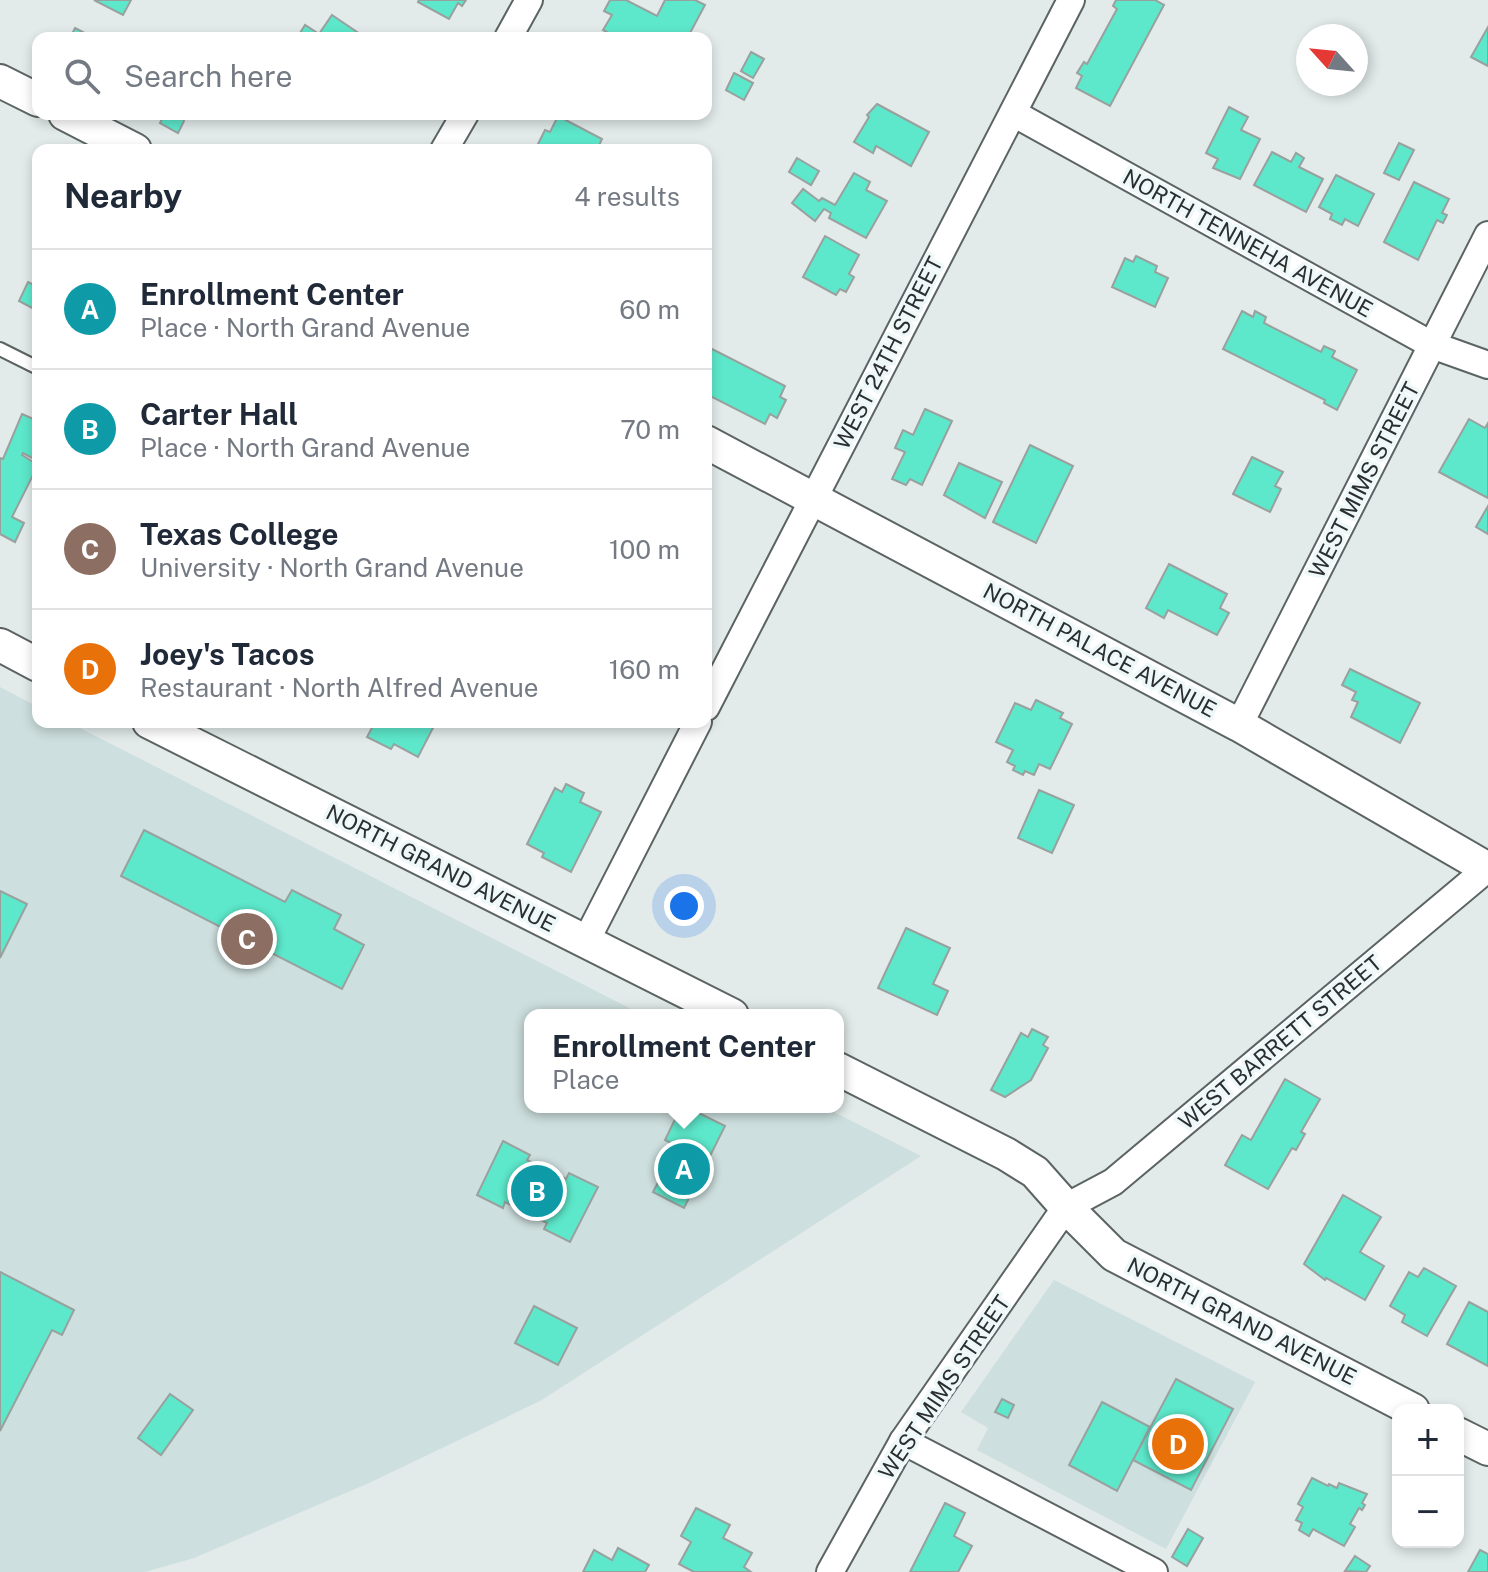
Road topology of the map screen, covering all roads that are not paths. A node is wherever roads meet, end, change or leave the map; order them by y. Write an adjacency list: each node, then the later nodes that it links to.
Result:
1 (529, 0): 3 (street)
2 (1071, 0): 6 (street, WEST 24TH STREET)
3 (511, 32)
4 (0, 81): 5 (street)
5 (32, 97)
6 (1013, 113): 12 (street, NORTH TENNEHA AVENUE); 17 (street, WEST 24TH STREET)
7 (77, 120): 9 (street)
8 (462, 120): 10 (street)
9 (123, 144)
10 (448, 144)
11 (1488, 235): 12 (street, WEST MIMS STREET)
12 (1432, 345): 15 (street, NORTH TENNEHA AVENUE); 21 (street, WEST MIMS STREET)
13 (0, 349): 14 (lane)
14 (32, 365)
15 (1488, 365)
16 (712, 445): 17 (street, NORTH PALACE AVENUE)
17 (814, 498): 20 (street, WEST 24TH STREET); 21 (street, NORTH PALACE AVENUE)
18 (0, 645): 19 (street)
19 (32, 662)
20 (712, 695)
21 (1239, 725): 24 (street, NORTH PALACE AVENUE)
22 (161, 728): 25 (street, NORTH GRAND AVENUE)
23 (695, 728): 25 (street)
24 (1488, 868): 28 (street, WEST BARRETT STREET)
25 (586, 941): 26 (street, NORTH GRAND AVENUE)
26 (720, 1009)
27 (844, 1072): 28 (street, NORTH GRAND AVENUE)
28 (1066, 1207): 29 (street, NORTH GRAND AVENUE); 31 (street, WEST MIMS STREET)
29 (1401, 1404)
30 (1464, 1437): 32 (street)
31 (903, 1441): 33 (street, WEST MIMS STREET); 34 (street)
32 (1488, 1449)
33 (830, 1572)
34 (1154, 1572)

